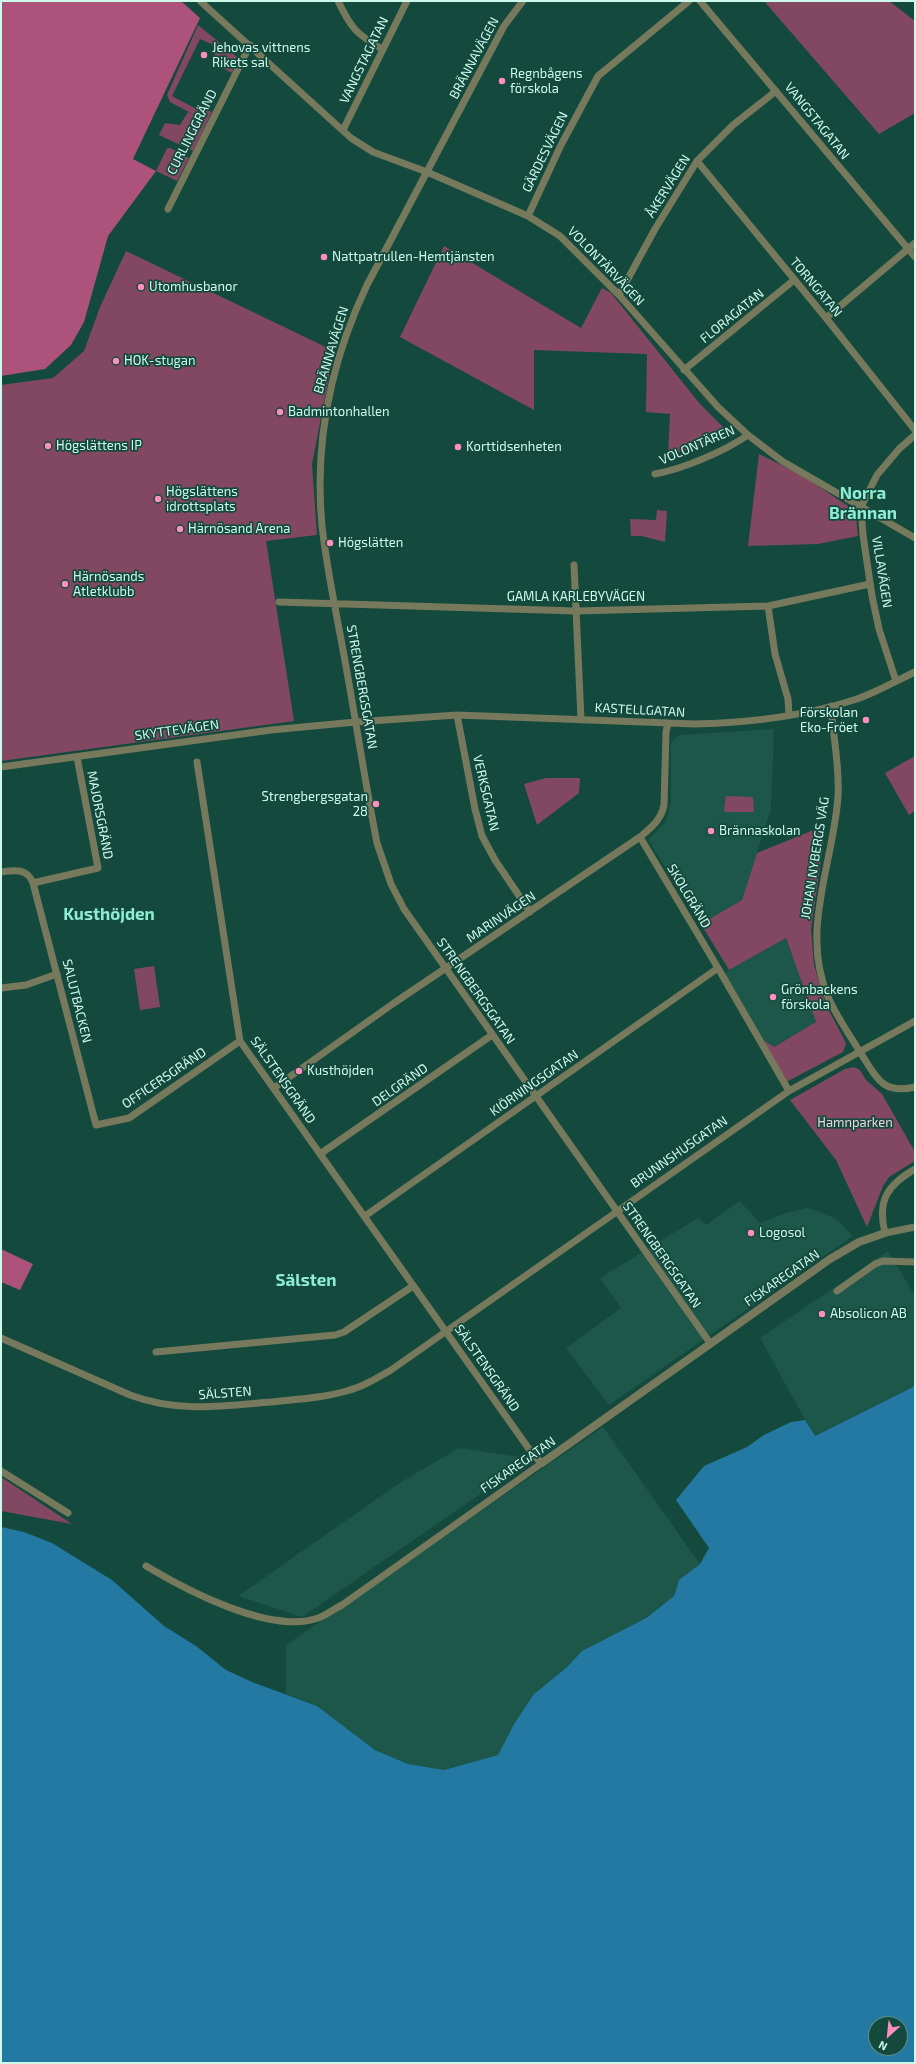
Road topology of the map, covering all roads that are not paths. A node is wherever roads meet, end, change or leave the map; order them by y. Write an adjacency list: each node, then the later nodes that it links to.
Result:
1 (200, 1): 7 (street, VOLONTÄRVÄGEN)
2 (338, 1): 8 (street)
3 (407, 1): 8 (street, VANGSTAGATAN)
4 (523, 1): 12 (street, BRÄNNAVÄGEN)
5 (689, 1): 14 (street, GÄRDESVÄGEN)
6 (700, 1): 9 (street, VANGSTAGATAN)
7 (250, 45): 10 (street, VOLONTÄRVÄGEN); 13 (street, CURLINGGRÄND)
8 (382, 49): 10 (street, VANGSTAGATAN)
9 (776, 91): 11 (street, ÅKERVÄGEN); 16 (street, VANGSTAGATAN)
10 (343, 130): 12 (street, VOLONTÄRVÄGEN)
11 (696, 161): 18 (street, TORNGATAN); 19 (street, ÅKERVÄGEN)
12 (427, 172): 14 (street, VOLONTÄRVÄGEN); 31 (street, BRÄNNAVÄGEN)
13 (168, 209)
14 (528, 216): 19 (street, VOLONTÄRVÄGEN)
15 (915, 243): 16 (street)
16 (908, 249): 17 (street, VANGSTAGATAN); 20 (street)
17 (915, 257)
18 (794, 280): 20 (street, TORNGATAN); 21 (street, FLORAGATAN)
19 (619, 295): 21 (street, VOLONTÄRVÄGEN)
20 (826, 318): 22 (street, TORNGATAN)
21 (684, 370): 23 (street, VOLONTÄRVÄGEN)
22 (915, 430)
23 (748, 435): 25 (street, VOLONTÄREN); 26 (street, VOLONTÄRVÄGEN)
24 (915, 435): 26 (street, VILLAVÄGEN)
25 (655, 474)
26 (862, 507): 27 (street, VOLONTÄRVÄGEN); 29 (street, VILLAVÄGEN)
27 (915, 538)
28 (574, 565): 33 (street)
29 (870, 584): 32 (street, GAMLA KARLEBYVÄGEN); 35 (street, VILLAVÄGEN)
30 (279, 602): 31 (street, GAMLA KARLEBYVÄGEN)
31 (335, 603): 33 (street, GAMLA KARLEBYVÄGEN); 40 (street, STRENGBERGSGATAN)
32 (768, 606): 33 (street, GAMLA KARLEBYVÄGEN); 38 (street)
33 (576, 611): 39 (street)
34 (915, 672): 35 (street, KASTELLGATAN)
35 (896, 682): 36 (street, KASTELLGATAN)
36 (831, 706): 38 (street, KASTELLGATAN); 56 (street, JOHAN NYBERGS VÄG)
37 (457, 715): 39 (street, KASTELLGATAN); 40 (street, KASTELLGATAN); 48 (street, VERKSGATAN)
38 (789, 715): 41 (street, KASTELLGATAN)
39 (581, 719): 41 (street, KASTELLGATAN)
40 (356, 722): 42 (street, SKYTTEVÄGEN); 49 (street, STRENGBERGSGATAN)
41 (668, 723): 45 (street, MARINVÄGEN)
42 (77, 756): 44 (street, SKYTTEVÄGEN); 47 (street, MAJORSGRÄND)
43 (196, 762): 55 (street, SÄLSTENSGRÄND)
44 (1, 767)
45 (640, 837): 48 (street, MARINVÄGEN); 50 (street, SKOLGRÄND)
46 (1, 872): 47 (street)
47 (33, 883): 51 (street, SALUTBACKEN)
48 (530, 912): 49 (street, MARINVÄGEN)
49 (446, 969): 54 (street, STRENGBERGSGATAN); 58 (street, MARINVÄGEN)
50 (717, 969): 59 (street, SKOLGRÄND); 60 (street, KIÖRNINGSGATAN)
51 (57, 974): 52 (street); 61 (street, SALUTBACKEN)
52 (1, 988)
53 (915, 1021): 56 (street, BRUNNSHUSGATAN)
54 (492, 1035): 60 (street, STRENGBERGSGATAN); 62 (street, DELGRÄND)
55 (240, 1042): 58 (street, SÄLSTENSGRÄND); 61 (street, OFFICERSGRÄND)
56 (860, 1051): 57 (street, JOHAN NYBERGS VÄG); 59 (street, BRUNNSHUSGATAN)
57 (915, 1087)
58 (274, 1088): 62 (street, SÄLSTENSGRÄND)
59 (789, 1091): 64 (street, BRUNNSHUSGATAN)
60 (535, 1097): 64 (street, STRENGBERGSGATAN); 65 (street, KIÖRNINGSGATAN)
61 (96, 1125)
62 (320, 1154): 65 (street, SÄLSTENSGRÄND)
63 (915, 1169): 67 (street)
64 (617, 1210): 71 (street, BRUNNSHUSGATAN); 73 (street, STRENGBERGSGATAN)
65 (365, 1216): 69 (street, SÄLSTENSGRÄND)
66 (915, 1227): 67 (street)
67 (885, 1233): 73 (street, FISKAREGATAN)
68 (915, 1262): 70 (street)
69 (413, 1286): 71 (street, SÄLSTENSGRÄND); 74 (street)
70 (837, 1291)
71 (446, 1330): 72 (street, SÄLSTEN); 75 (street, SÄLSTENSGRÄND)
72 (1, 1338)
73 (710, 1343): 75 (street, FISKAREGATAN)
74 (156, 1352)
75 (542, 1463): 78 (street, FISKAREGATAN)
76 (1, 1471): 77 (street)
77 (68, 1512)
78 (146, 1566)

